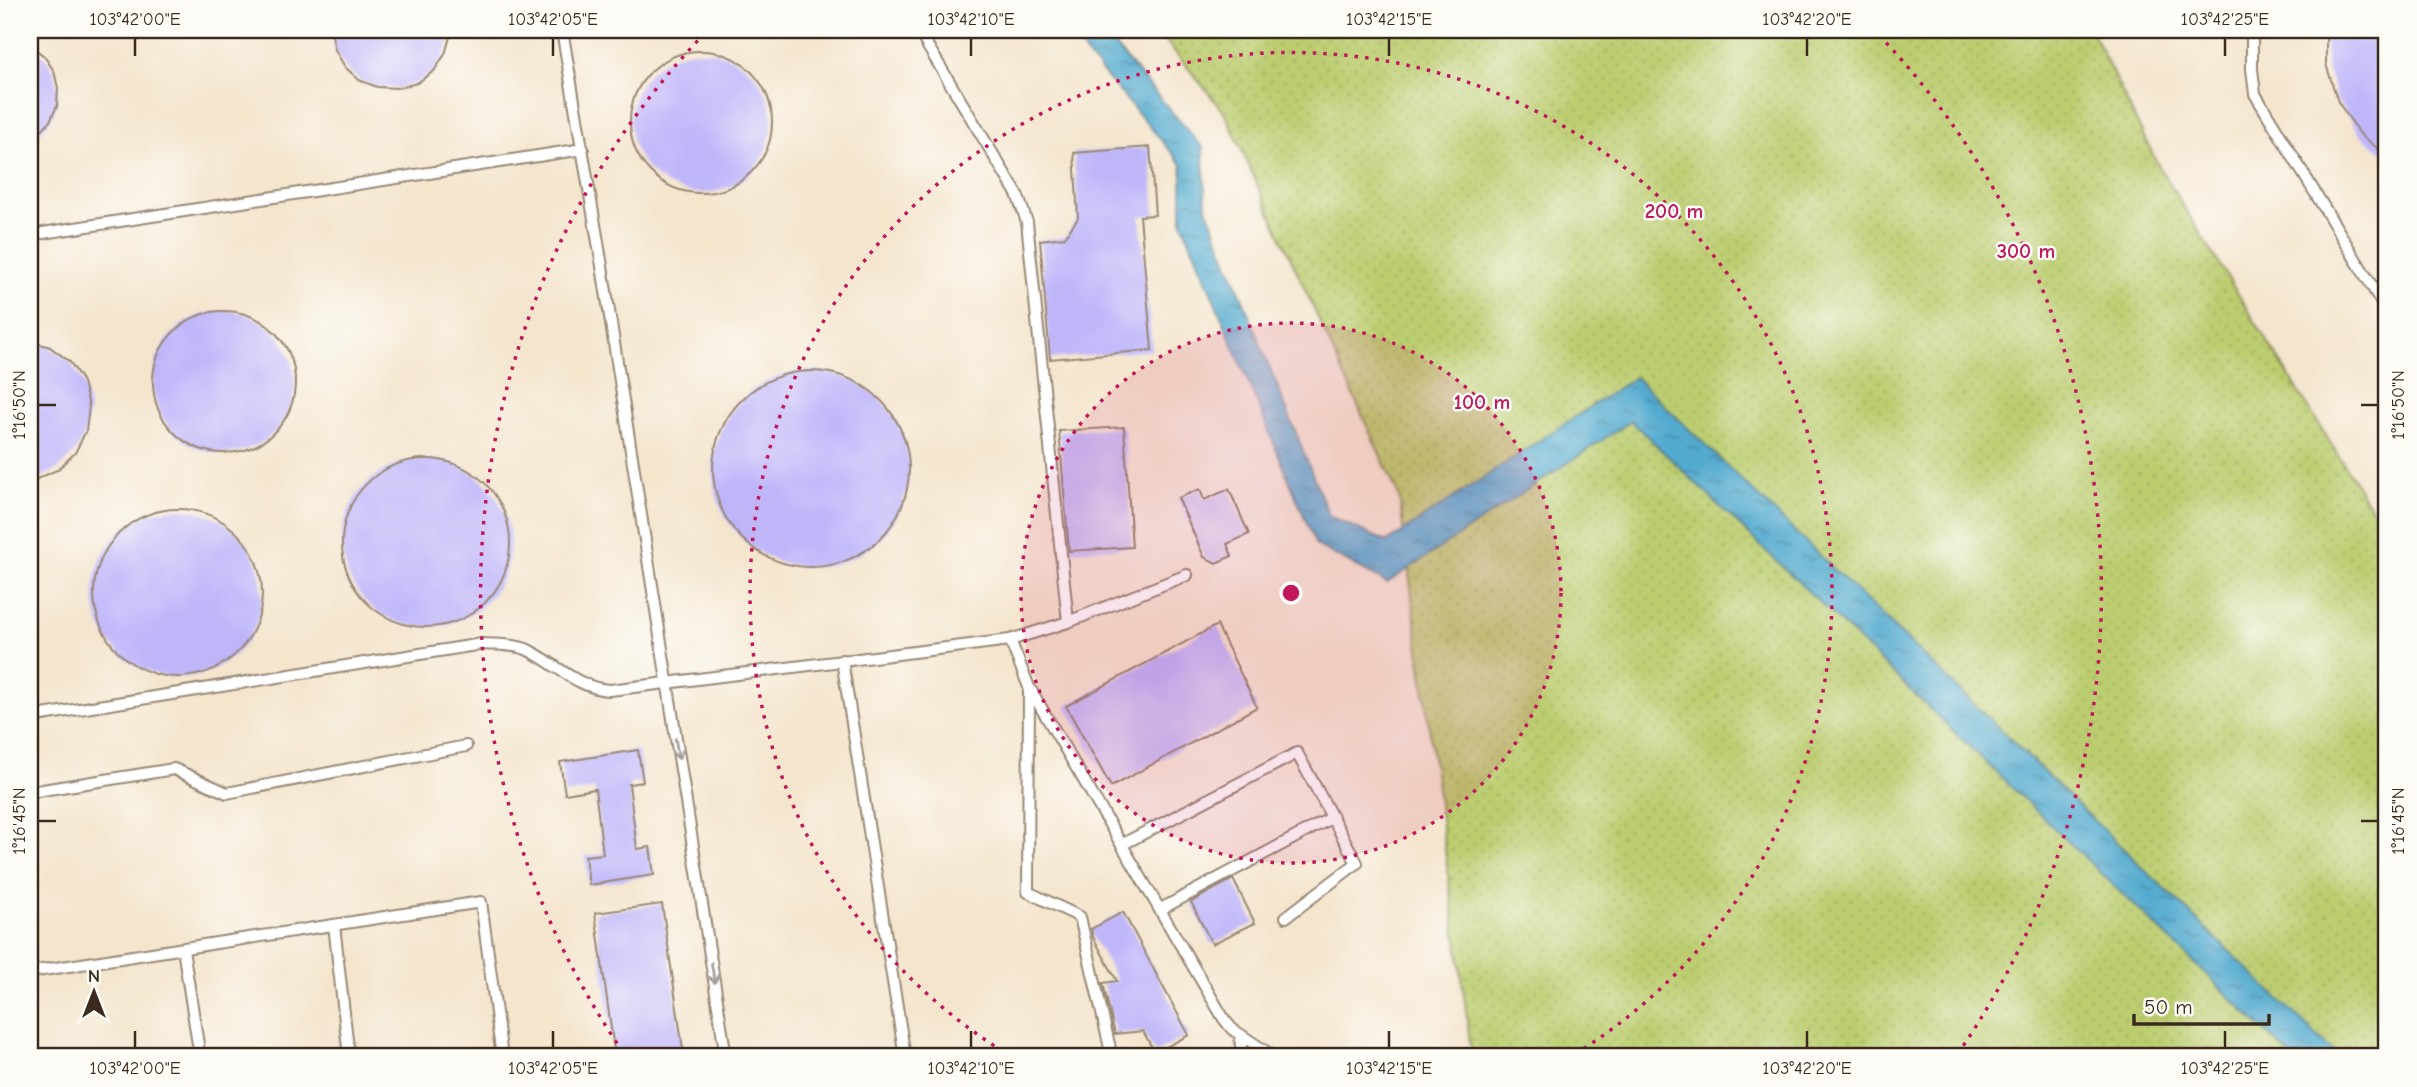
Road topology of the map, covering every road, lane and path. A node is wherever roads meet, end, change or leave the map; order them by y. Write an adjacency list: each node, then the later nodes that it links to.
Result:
1 (562, 30): 4 (lane)
2 (918, 30): 8 (lane)
3 (2252, 30): 6 (lane)
4 (583, 149): 5 (lane); 11 (lane)
5 (30, 235)
6 (2387, 311)
7 (1187, 575): 8 (lane)
8 (1068, 622): 9 (lane)
9 (1010, 640): 10 (lane); 12 (lane)
10 (842, 660): 11 (lane); 28 (lane)
11 (666, 681): 13 (lane); 27 (lane, one-way to 27)
12 (1029, 687): 17 (lane); 29 (lane)
13 (30, 717)
14 (466, 746): 15 (lane)
15 (30, 792)
16 (1333, 817): 17 (lane); 18 (lane); 19 (lane)
17 (1123, 844): 18 (lane)
18 (1161, 909): 23 (lane)
19 (1286, 917)
20 (334, 925): 21 (lane); 25 (lane); 26 (lane)
21 (183, 948): 22 (lane); 24 (lane)
22 (30, 972)
23 (1240, 1035): 30 (lane); 31 (lane)
24 (200, 1057)
25 (349, 1057)
26 (502, 1057)
27 (726, 1057)
28 (905, 1057)
29 (1112, 1057)
30 (1242, 1057)
31 (1274, 1057)

